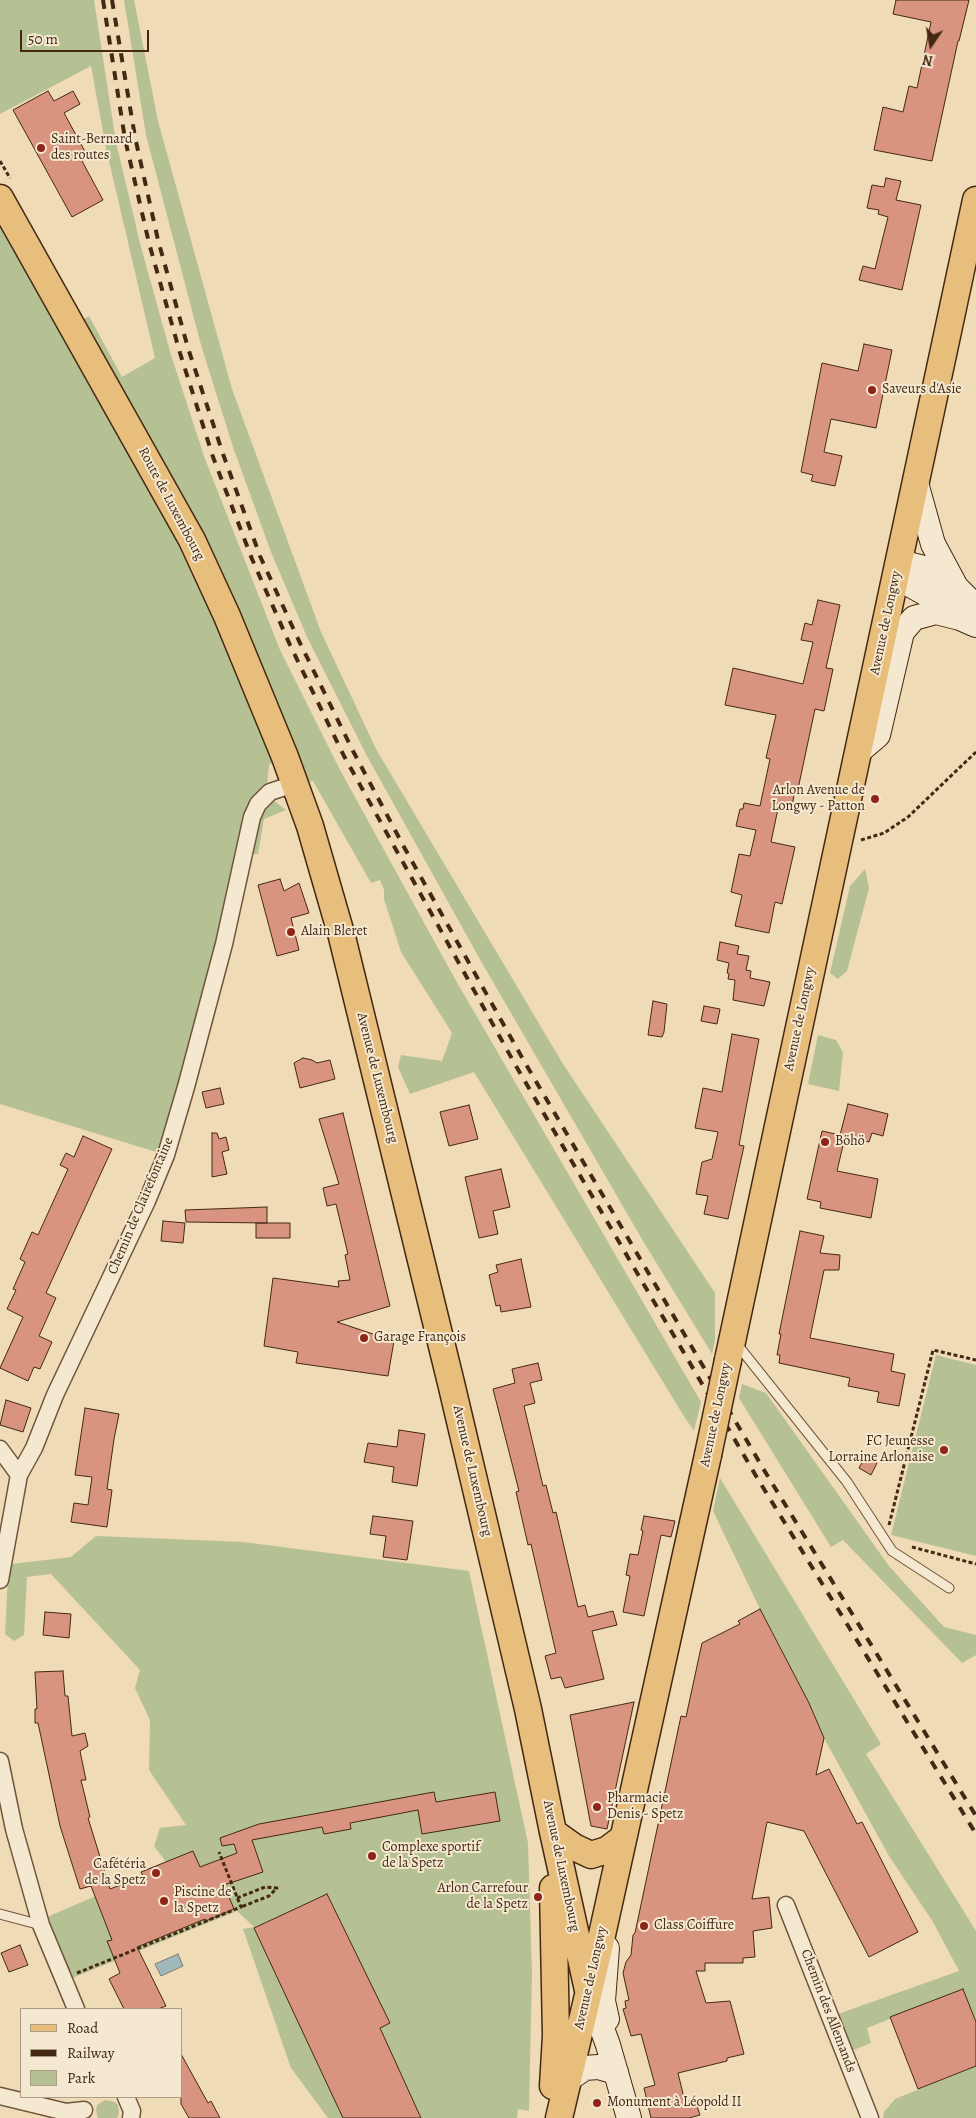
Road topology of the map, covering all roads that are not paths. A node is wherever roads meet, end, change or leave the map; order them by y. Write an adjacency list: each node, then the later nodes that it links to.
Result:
1 (0, 198): 9 (main road, Route de Luxembourg)
2 (976, 200): 3 (main road, Avenue de Longwy)
3 (916, 483): 4 (main road, Avenue de Longwy); 5 (main road)
4 (897, 569): 5 (main road); 7 (main road); 8 (main road, Avenue de Longwy)
5 (956, 587): 6 (main road)
6 (976, 607)
7 (976, 624): 8 (main road)
8 (858, 752): 11 (main road, Avenue de Longwy)
9 (294, 784): 10 (main road, Route de Luxembourg); 13 (street, Chemin de Clairefontaine)
10 (310, 826): 17 (main road, Avenue de Luxembourg)
11 (730, 1350): 15 (lane); 18 (main road, Avenue de Longwy, bridge)
12 (0, 1449): 13 (street)
13 (18, 1476): 14 (street, Chemin de Clairefontaine)
14 (0, 1580)
15 (949, 1588)
16 (0, 1761): 21 (street)
17 (553, 1832): 18 (main road); 23 (main road, Avenue de Luxembourg); 32 (main road)
18 (623, 1838): 22 (main road, Avenue de Longwy)
19 (786, 1905): 35 (street, Chemin des Allemands)
20 (0, 1914): 21 (lane)
21 (41, 1925): 24 (street)
22 (603, 1930): 23 (main road, Avenue de Longwy); 25 (main road)
23 (588, 1990): 25 (main road, Avenue de Luxembourg); 27 (main road, Avenue de Longwy)
24 (76, 2008)
25 (608, 2045): 26 (main road, Avenue de Luxembourg)
26 (616, 2072): 27 (main road); 34 (main road, Avenue de Luxembourg)
27 (567, 2080): 33 (main road, Avenue de Longwy)
28 (0, 2096): 30 (street)
29 (126, 2098): 31 (street)
30 (87, 2108)
31 (131, 2118)
32 (550, 2118)
33 (559, 2118)
34 (629, 2118)
35 (870, 2118)

